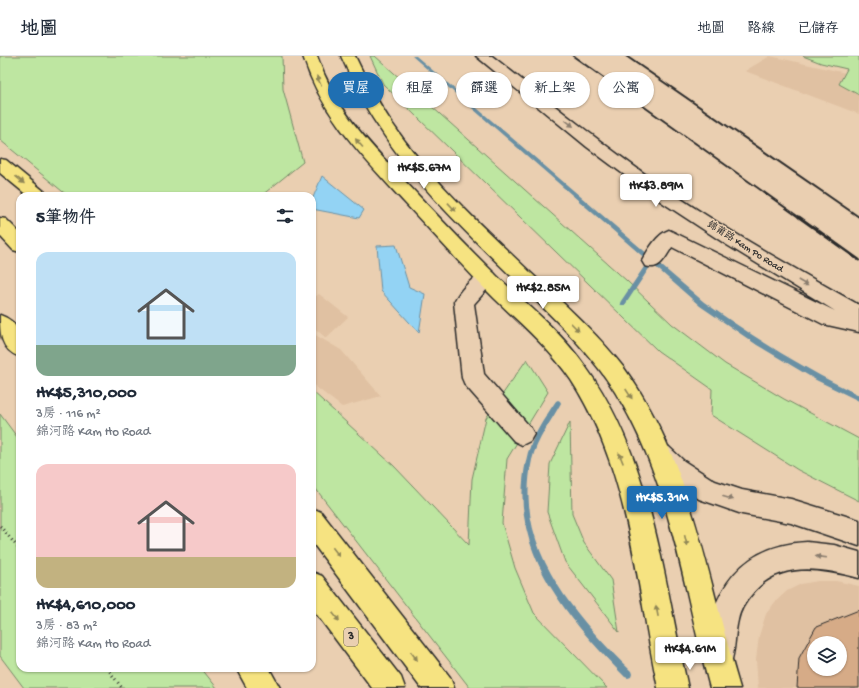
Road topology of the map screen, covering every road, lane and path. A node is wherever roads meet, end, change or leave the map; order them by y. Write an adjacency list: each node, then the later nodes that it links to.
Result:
1 (310, 56): 9 (main road, one-way to 1)
2 (483, 56): 10 (street, 錦莆路 Kam Po Road, one-way to 10)
3 (350, 62): 15 (main road, one-way to 15)
4 (0, 164): 5 (main road, one-way to 5)
5 (34, 192)
6 (0, 224): 7 (main road)
7 (16, 241)
8 (652, 261): 12 (street)
9 (487, 278): 14 (street); 29 (main road, one-way to 9)
10 (859, 315)
11 (0, 323): 13 (main road)
12 (859, 324)
13 (16, 343)
14 (522, 434)
15 (661, 455): 18 (street, one-way to 18); 24 (main road, one-way to 24)
16 (0, 526): 19 (path)
17 (316, 527): 28 (main road, one-way to 28)
18 (859, 533)
19 (16, 545)
20 (859, 565): 24 (street, one-way to 24)
21 (316, 591): 27 (main road, 3, one-way to 27)
22 (110, 672): 25 (path)
23 (254, 672): 26 (main road)
24 (723, 681)
25 (122, 688)
26 (265, 688)
27 (390, 688)
28 (439, 688)
29 (673, 688)

